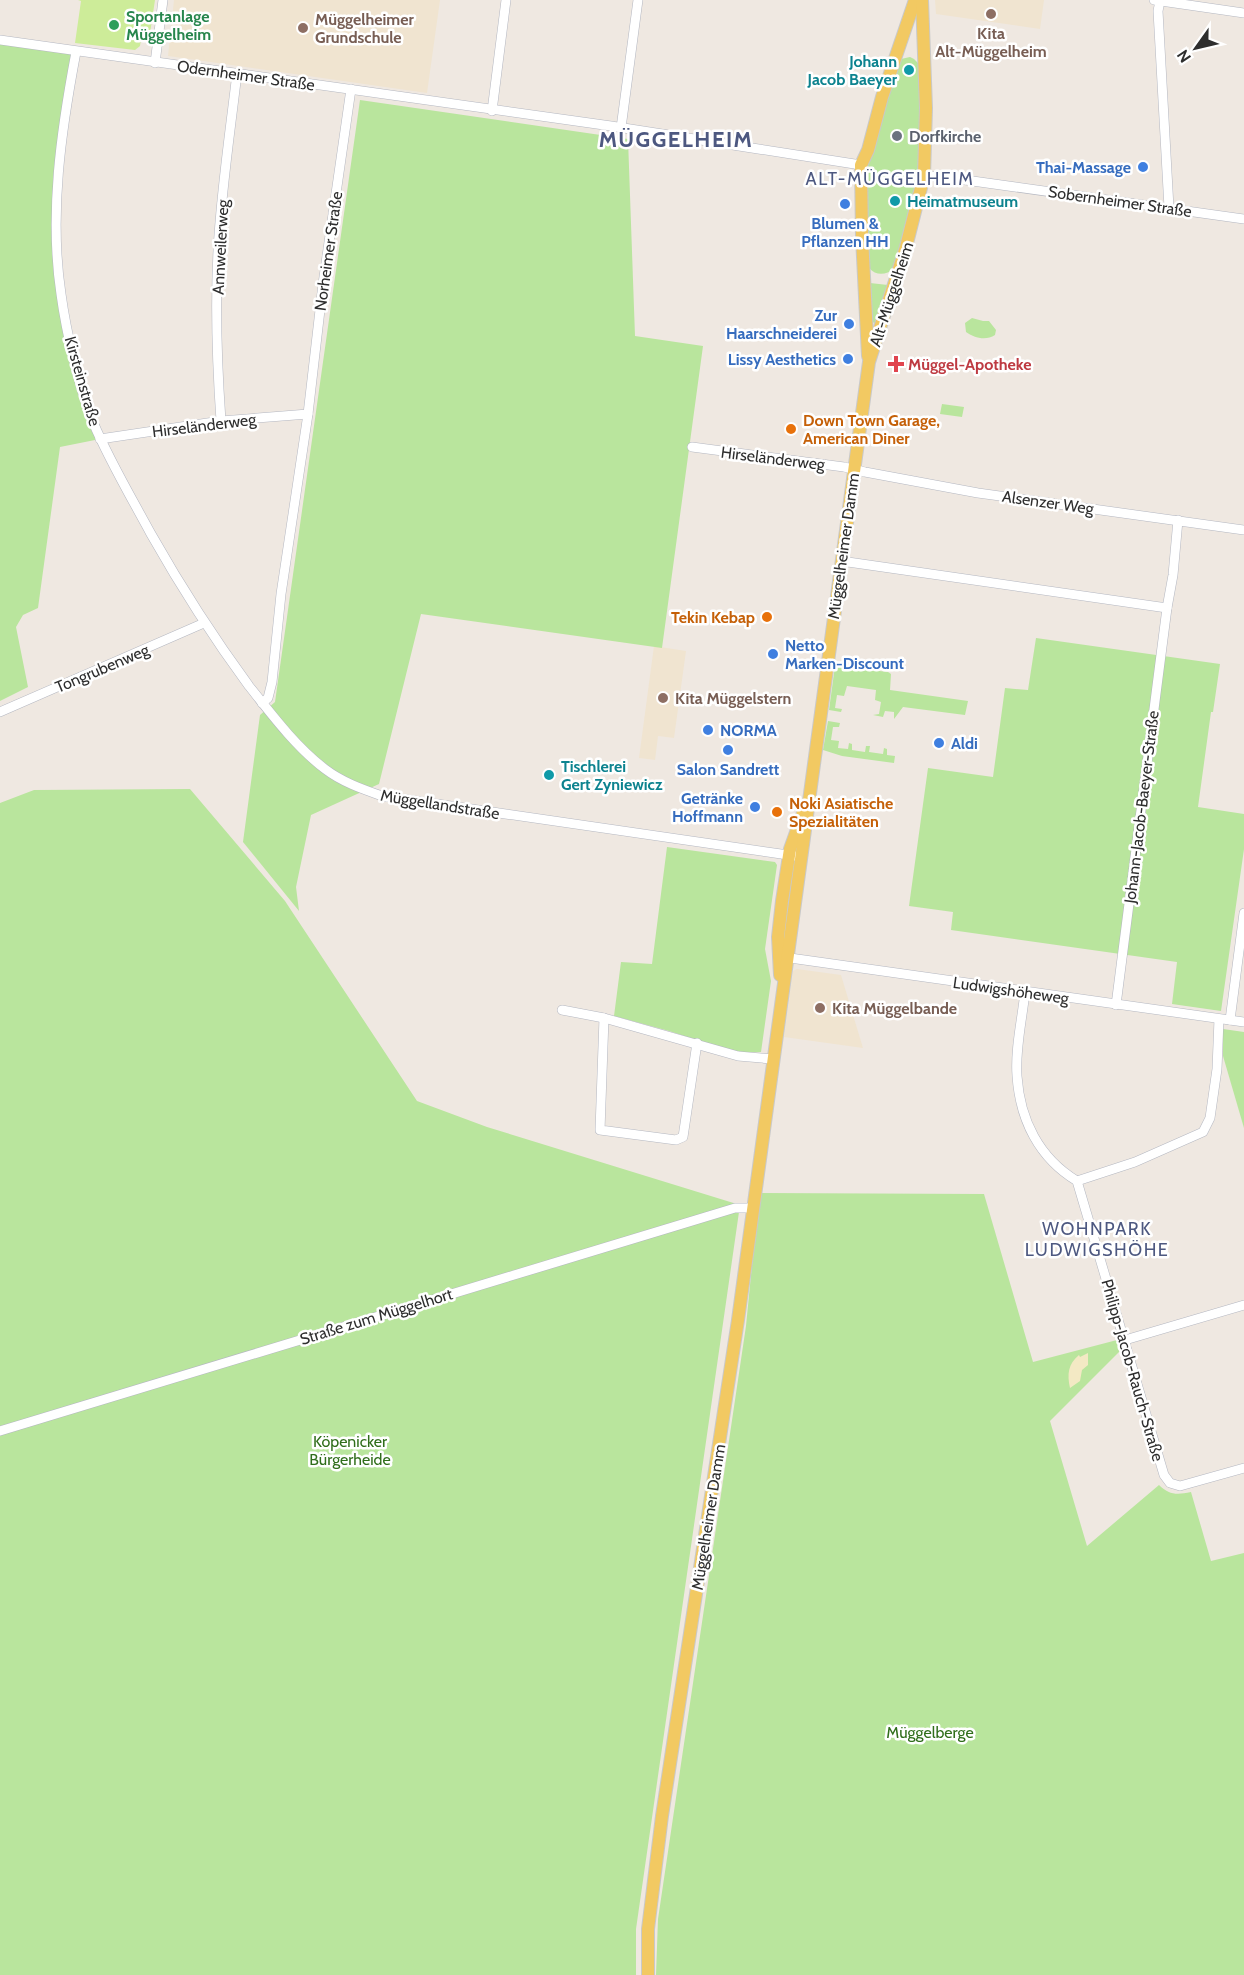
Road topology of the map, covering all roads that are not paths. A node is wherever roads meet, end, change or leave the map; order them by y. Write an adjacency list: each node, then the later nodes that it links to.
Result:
1 (163, 0): 10 (street)
2 (506, 0): 13 (street)
3 (638, 0): 14 (street)
4 (915, 0): 15 (main road, Alt-Müggelheim)
5 (922, 0): 16 (main road, Alt-Müggelheim)
6 (1157, 1): 7 (street); 17 (street)
7 (1244, 13)
8 (0, 40): 9 (street, Odernheimer Straße)
9 (76, 52): 10 (street, Odernheimer Straße); 22 (street, Kirsteinstraße)
10 (155, 63): 11 (street, Odernheimer Straße)
11 (237, 73): 12 (street, Odernheimer Straße); 21 (street, Annweilerweg)
12 (351, 89): 13 (street, Odernheimer Straße); 20 (street, Norheimer Straße)
13 (492, 111): 14 (street, Odernheimer Straße)
14 (621, 128): 15 (street, Odernheimer Straße)
15 (861, 165): 19 (main road, Alt-Müggelheim)
16 (924, 176): 17 (street, Sobernheimer Straße); 19 (main road, Alt-Müggelheim)
17 (1169, 208): 18 (street, Sobernheimer Straße)
18 (1244, 219)
19 (869, 362): 24 (main road, Müggelheimer Damm)
20 (308, 414): 21 (street, Hirseländerweg); 30 (street)
21 (221, 421): 22 (street, Hirseländerweg)
22 (100, 439): 29 (street, Kirsteinstraße)
23 (692, 447): 24 (street, Hirseländerweg)
24 (854, 469): 25 (street, Alsenzer Weg); 27 (main road, Müggelheimer Damm)
25 (1178, 520): 26 (street, Alsenzer Weg); 28 (street, Johann-Jacob-Baeyer-Straße)
26 (1244, 530)
27 (841, 561): 28 (street); 32 (main road, Müggelheimer Damm)
28 (1167, 608): 36 (street, Johann-Jacob-Baeyer-Straße)
29 (204, 623): 30 (street, Kirsteinstraße); 31 (street, Tongrubenweg)
30 (262, 703): 32 (street, Müggellandstraße)
31 (0, 712)
32 (795, 856): 34 (main road, Müggelheimer Damm)
33 (1244, 913): 39 (street)
34 (782, 957): 35 (street, Ludwigshöheweg); 42 (main road, Müggelheimer Damm)
35 (1025, 992): 36 (street, Ludwigshöheweg); 43 (street)
36 (1116, 1005): 39 (street, Ludwigshöheweg)
37 (562, 1010): 38 (street)
38 (603, 1018): 41 (street); 41 (street)
39 (1224, 1020): 40 (street, Ludwigshöheweg); 43 (street)
40 (1244, 1023)
41 (697, 1043): 42 (street)
42 (772, 1059): 44 (main road, Müggelheimer Damm)
43 (1077, 1181): 46 (street, Philipp-Jacob-Rauch-Straße)
44 (753, 1208): 47 (street, Straße zum Müggelhort); 49 (main road, Müggelheimer Damm)
45 (1244, 1305): 46 (street)
46 (1125, 1340): 48 (street, Philipp-Jacob-Rauch-Straße)
47 (0, 1431)
48 (1244, 1468)
49 (648, 1975)

